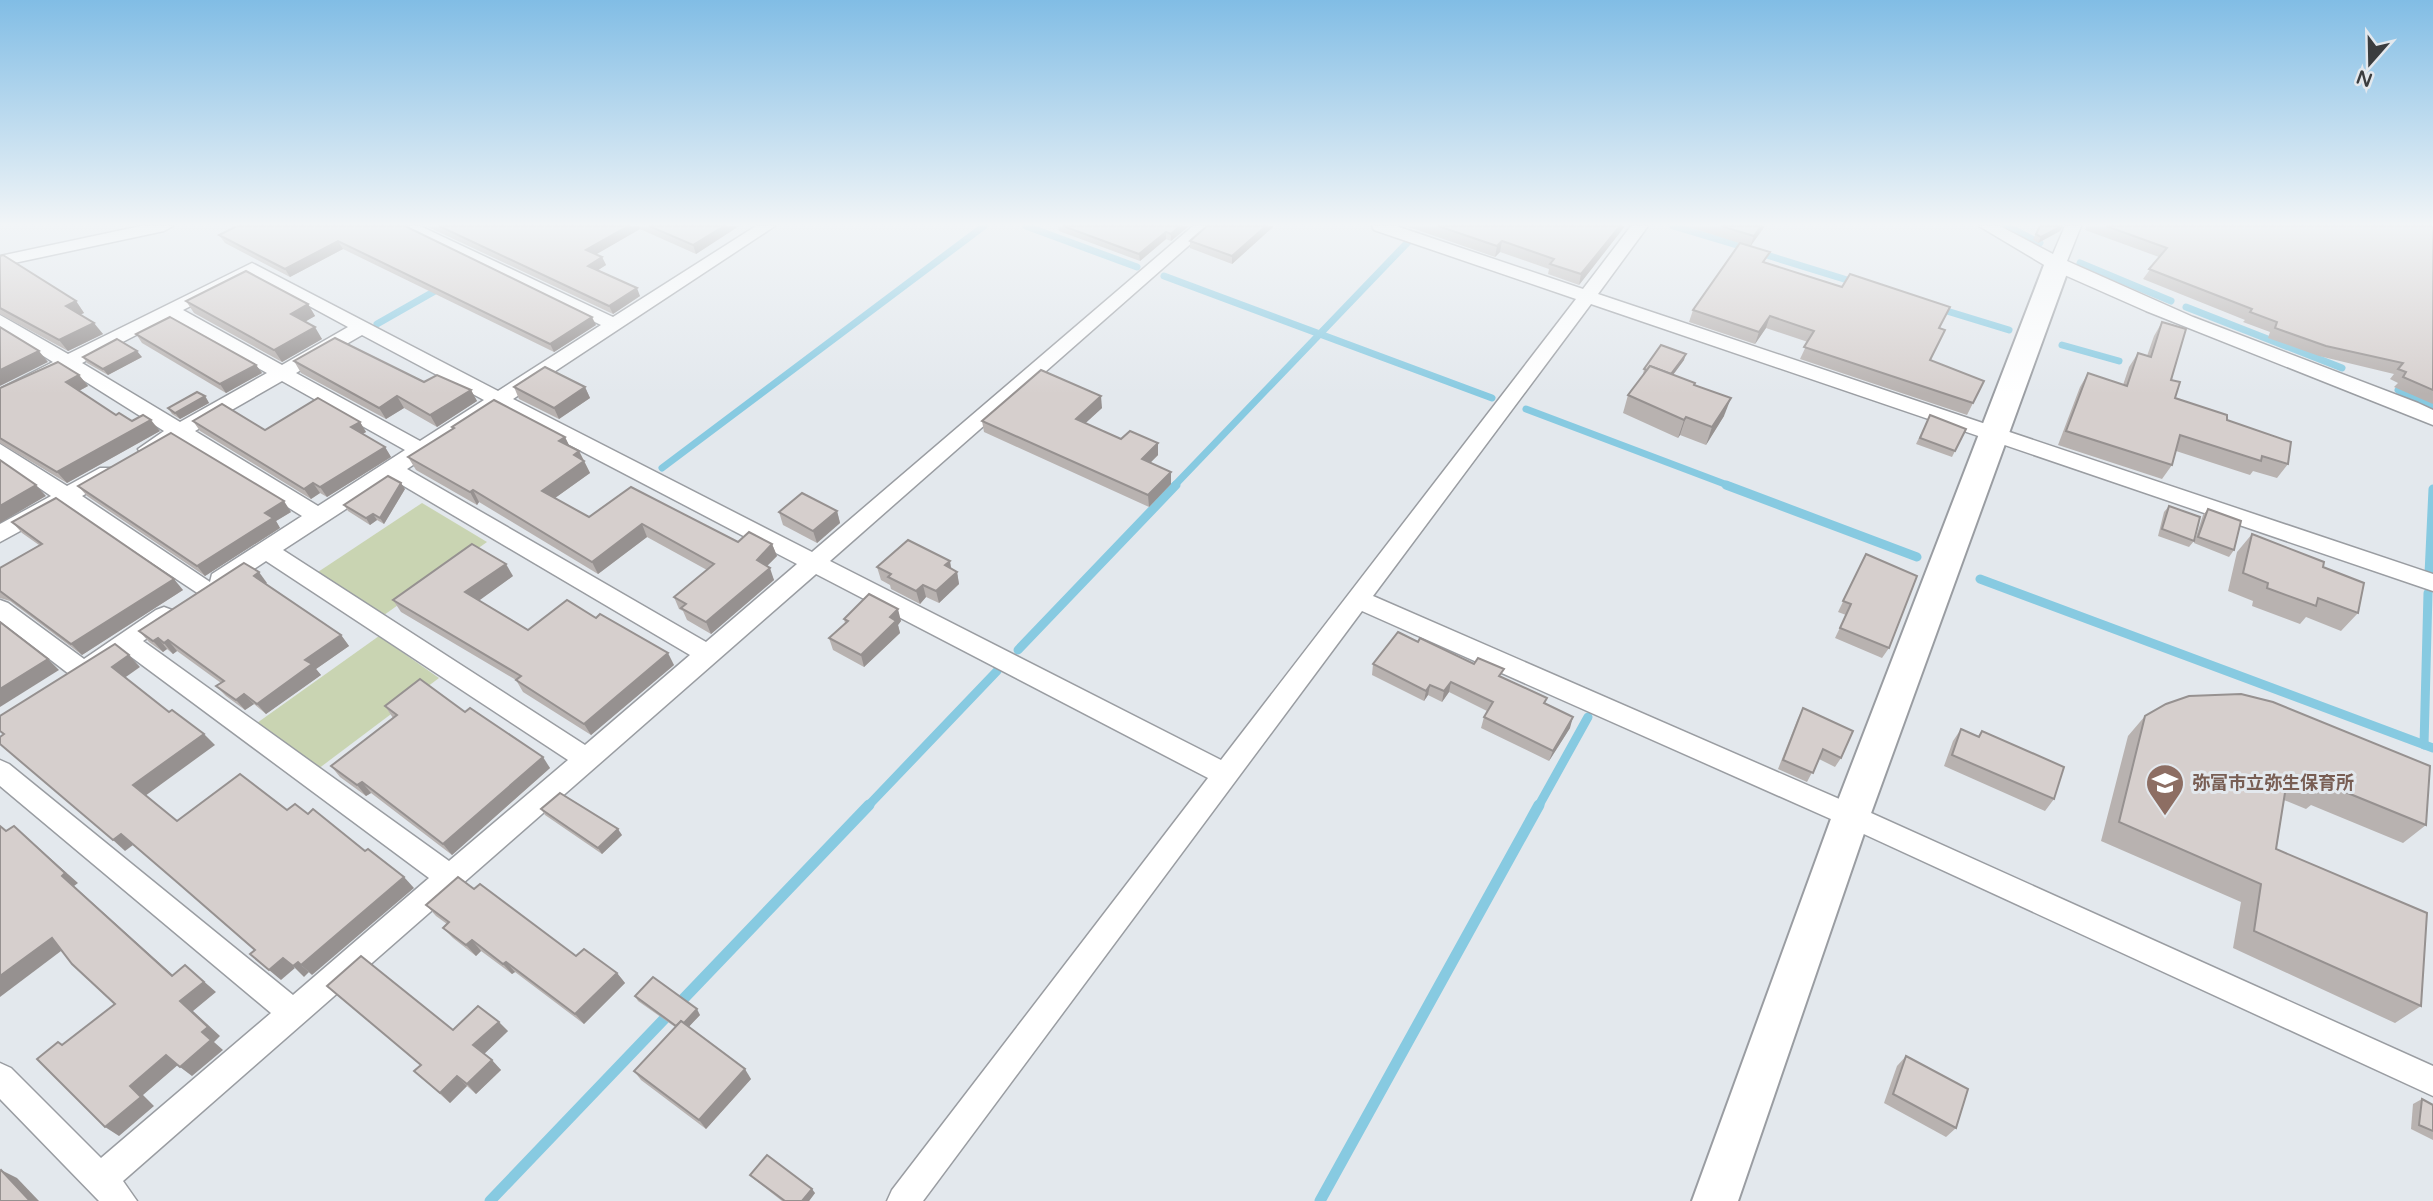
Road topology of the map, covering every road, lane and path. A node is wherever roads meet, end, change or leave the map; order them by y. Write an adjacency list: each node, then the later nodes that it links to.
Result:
1 (224, 282): 11 (street)
2 (278, 282): 14 (street)
3 (525, 282): 13 (street)
4 (681, 282): 13 (street)
5 (1138, 282): 29 (street)
6 (1540, 282): 10 (street)
7 (1598, 282): 10 (street)
8 (2051, 282): 21 (street)
9 (2098, 282): 19 (street)
10 (1586, 298): 21 (street); 32 (street)
11 (169, 310): 15 (street); 16 (street)
12 (0, 321): 15 (street)
13 (615, 325): 18 (street)
14 (362, 327): 16 (street); 18 (street)
15 (67, 363): 17 (street); 20 (street)
16 (283, 372): 20 (street); 22 (street)
17 (0, 397)
18 (497, 399): 22 (street); 29 (street)
19 (2433, 418)
20 (181, 430): 25 (street); 26 (street)
21 (1995, 436): 30 (street); 41 (street)
22 (420, 450): 24 (street)
23 (0, 451): 25 (street)
24 (391, 469): 26 (street); 35 (street)
25 (67, 496): 27 (street); 31 (street)
26 (318, 516): 28 (street)
27 (0, 534)
28 (266, 550): 31 (street); 38 (street)
29 (814, 562): 35 (street); 40 (street)
30 (2433, 583)
31 (205, 590): 34 (street)
32 (1357, 599): 40 (street); 41 (street)
33 (0, 609): 36 (street)
34 (126, 641): 36 (street); 42 (street)
35 (708, 654): 38 (street)
36 (81, 670): 37 (street)
37 (58, 685)
38 (586, 759): 42 (street)
39 (0, 771): 43 (street)
40 (1224, 774): 47 (street)
41 (1851, 816): 45 (street); 48 (street)
42 (449, 877): 43 (street)
43 (293, 1013): 46 (street)
44 (0, 1078): 46 (street)
45 (2433, 1081)
46 (111, 1190)
47 (903, 1201)
48 (1715, 1201)

